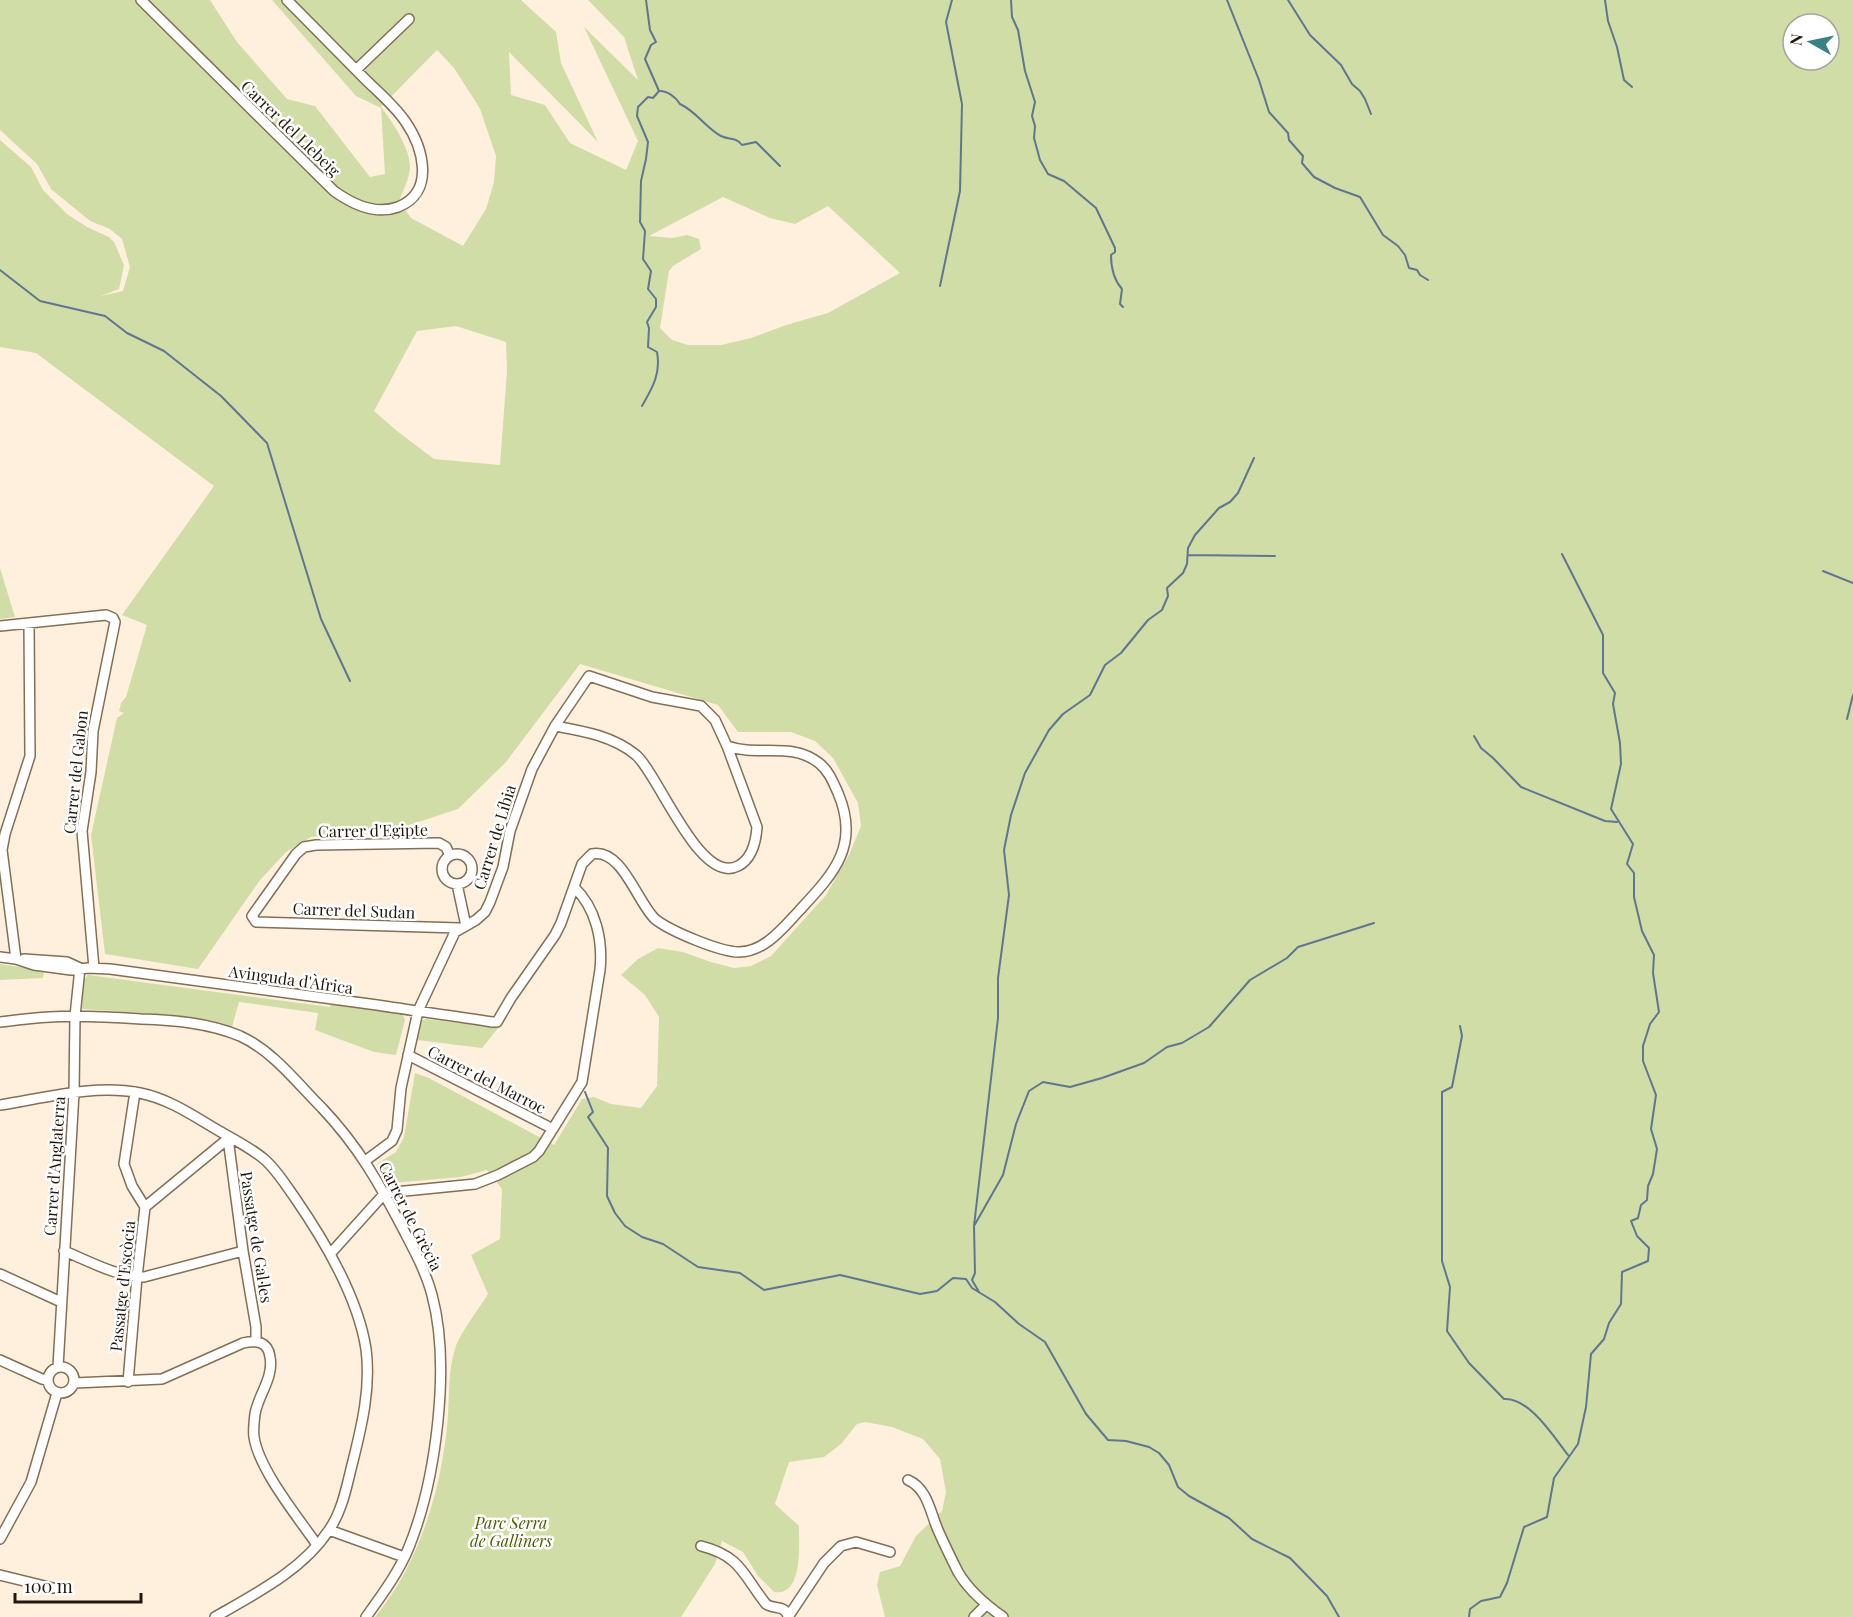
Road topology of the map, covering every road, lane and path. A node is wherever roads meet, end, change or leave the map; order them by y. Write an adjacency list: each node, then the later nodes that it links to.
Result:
1 (141, 0): 4 (street, Carrer del Llebeig)
2 (287, 0): 4 (street, Carrer del Llebeig)
3 (409, 19): 4 (street)
4 (356, 70)
5 (29, 623): 6 (street); 15 (street); 17 (street, Carrer del Gabon)
6 (0, 626)
7 (555, 726): 8 (street, Carrer de Líbia); 8 (street); 13 (street, Carrer de Líbia)
8 (727, 746): 11 (street)
9 (450, 856): 10 (street); 10 (street); 12 (street, Carrer d'Egipte)
10 (457, 884): 13 (street)
11 (574, 887): 18 (street, Avinguda d'Àfrica); 25 (street)
12 (252, 916): 13 (street, Carrer del Sudan)
13 (463, 927): 18 (street, Carrer de Líbia)
14 (0, 957): 15 (street, Avinguda d'Àfrica)
15 (16, 959): 16 (street, Avinguda d'Àfrica)
16 (80, 968): 17 (street, Avinguda d'Àfrica); 19 (street, Carrer d'Anglaterra)
17 (94, 968): 18 (street, Avinguda d'Àfrica)
18 (418, 1011): 21 (street, Carrer de Líbia)
19 (75, 1016): 20 (street, Carrer de Grècia); 23 (street, Carrer d'Anglaterra); 27 (street, Carrer de Grècia)
20 (0, 1022)
21 (408, 1055): 25 (street, Carrer del Marroc); 27 (street, Carrer de Líbia)
22 (135, 1092): 23 (street); 26 (street); 29 (street, Passatge d'Escòcia)
23 (74, 1093): 24 (street); 30 (street, Carrer d'Anglaterra)
24 (0, 1105)
25 (553, 1129): 28 (street)
26 (230, 1137): 29 (street); 31 (street, Passatge de Gal·les); 32 (street)
27 (365, 1161): 28 (street, Carrer de Grècia)
28 (385, 1193): 32 (street); 49 (street, Carrer de Grècia)
29 (145, 1207): 34 (street, Passatge d'Escòcia)
30 (64, 1251): 34 (street); 35 (street, Carrer d'Anglaterra)
31 (243, 1251): 34 (street); 36 (street, Passatge de Gal·les)
32 (330, 1254): 44 (street)
33 (0, 1274): 35 (street)
34 (137, 1277): 40 (street, Passatge d'Escòcia)
35 (61, 1302): 38 (street, Carrer d'Anglaterra)
36 (256, 1341): 40 (street); 46 (street)
37 (0, 1360): 39 (street)
38 (58, 1367): 39 (street); 41 (street)
39 (48, 1380): 42 (street)
40 (128, 1382): 41 (street)
41 (75, 1383): 42 (street)
42 (57, 1393): 45 (street)
43 (908, 1480): 52 (street)
44 (329, 1530): 46 (street); 49 (street)
45 (0, 1539)
46 (316, 1545): 54 (street)
47 (701, 1546): 53 (street)
48 (890, 1552): 53 (street)
49 (404, 1557): 55 (street, Carrer de Grècia)
50 (0, 1575): 51 (street)
51 (53, 1588)
52 (986, 1605): 56 (street); 57 (street)
53 (788, 1616)
54 (214, 1617)
55 (366, 1617)
56 (974, 1617)
57 (1004, 1617)

